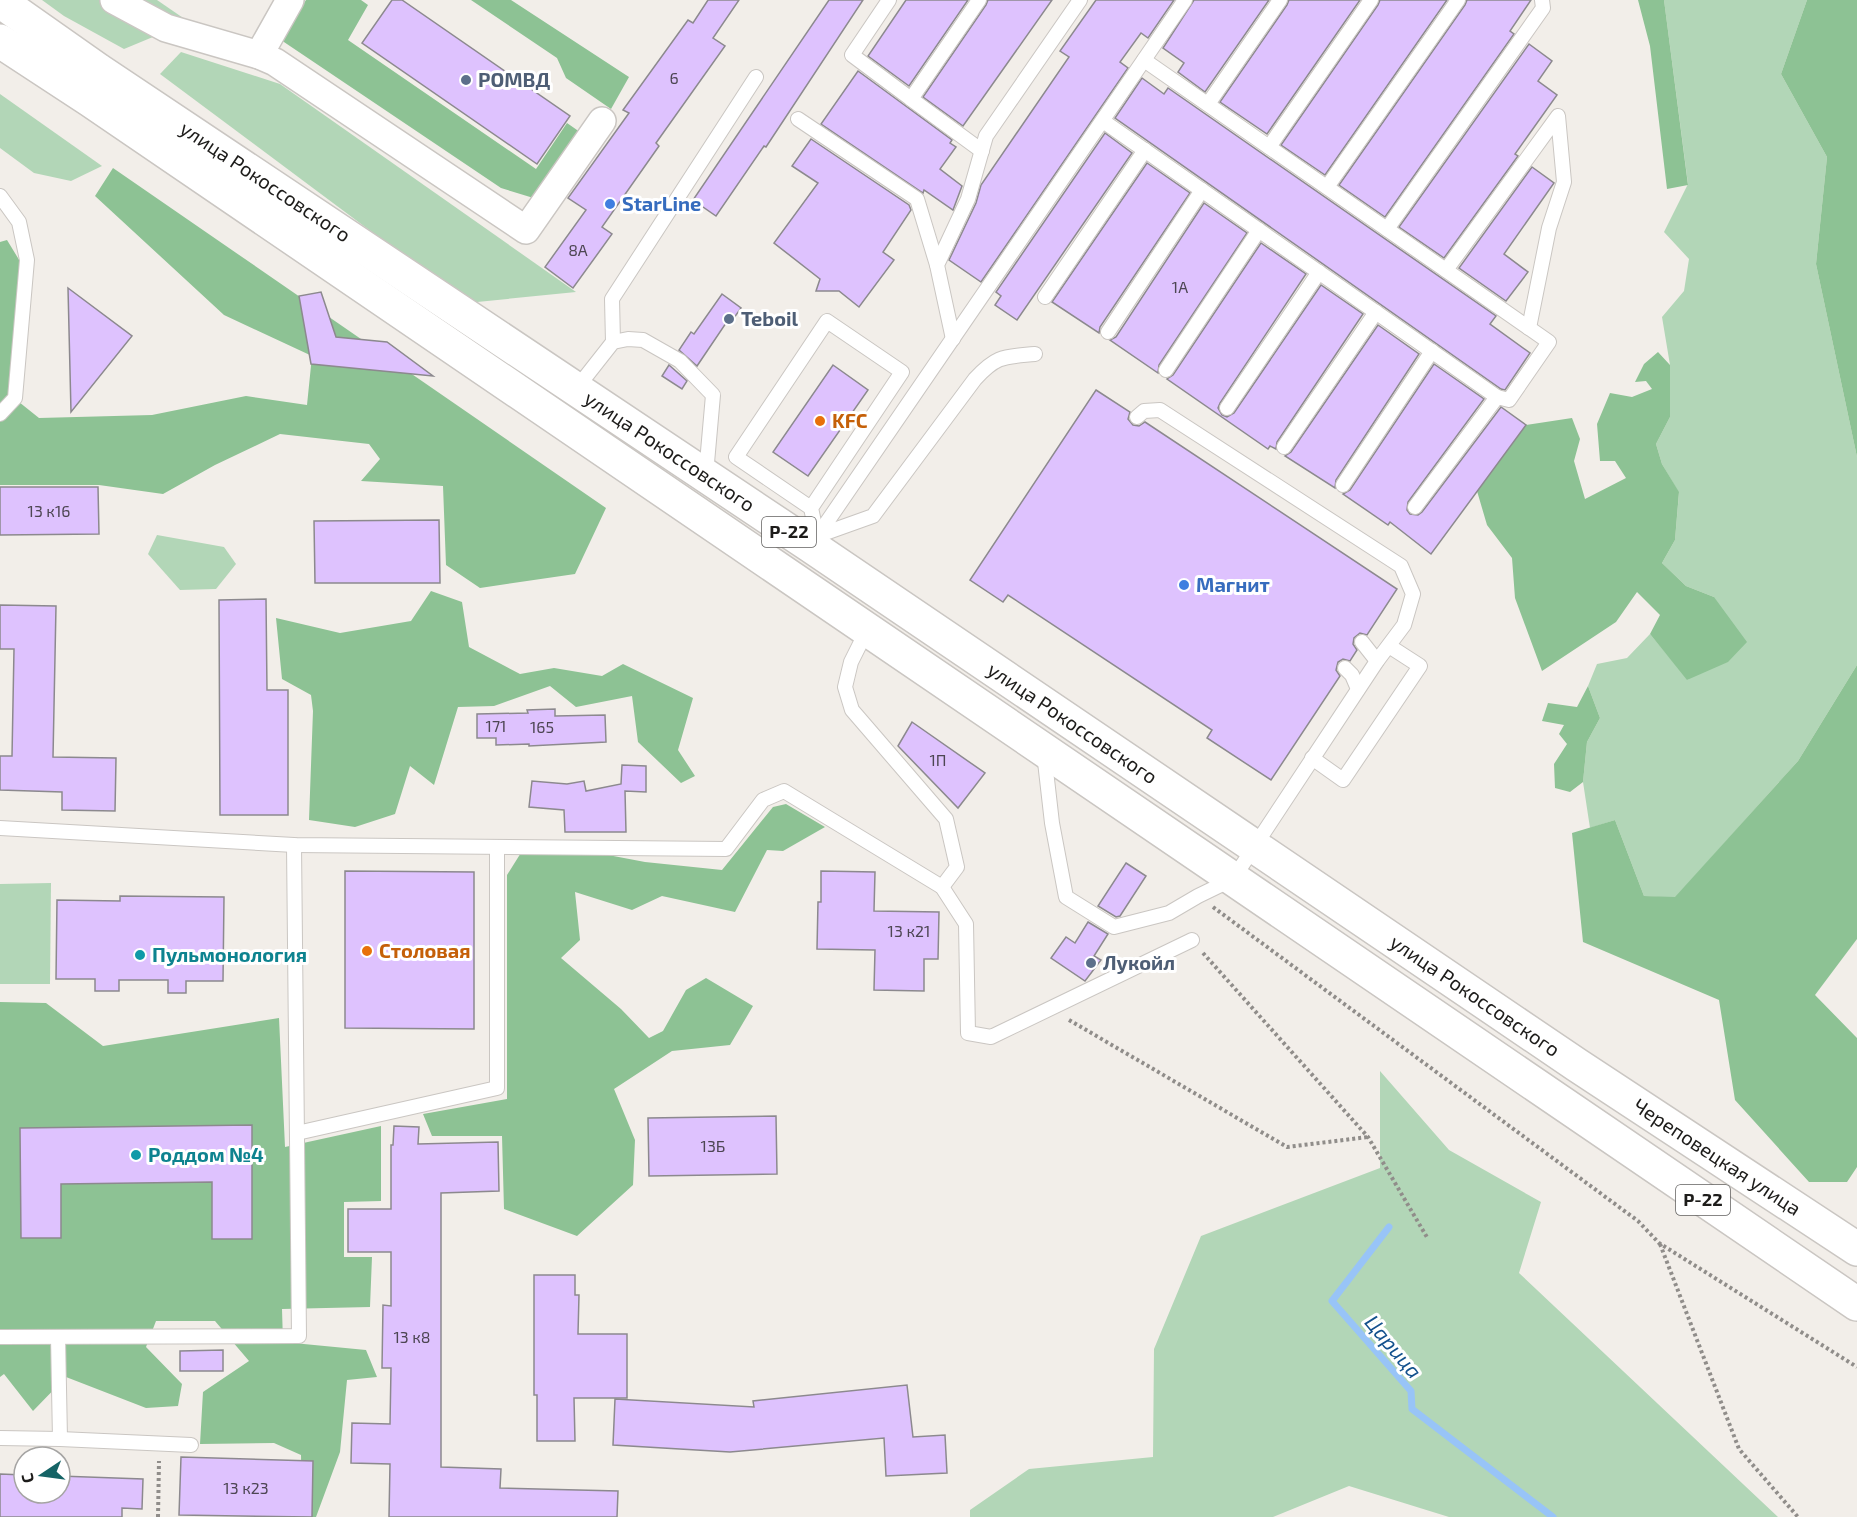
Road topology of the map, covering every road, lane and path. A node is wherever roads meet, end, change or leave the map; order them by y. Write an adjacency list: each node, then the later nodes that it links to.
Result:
1 (114, 0): 13 (street)
2 (290, 0): 13 (street)
3 (889, 0): 16 (lane)
4 (979, 0): 16 (lane)
5 (1080, 0): 23 (lane)
6 (1185, 0): 14 (lane)
7 (1280, 0): 17 (lane)
8 (1371, 0): 21 (lane)
9 (1458, 0): 24 (lane)
10 (1542, 0): 27 (lane)
11 (0, 2): 41 (highway, улица Рокоссовского / Р-22)
12 (0, 41): 52 (highway, улица Рокоссовского / Р-22)
13 (259, 55): 20 (street)
14 (1144, 60): 17 (lane); 19 (lane)
15 (756, 77): 37 (lane)
16 (911, 99): 23 (lane)
17 (1208, 104): 21 (lane)
18 (798, 118): 29 (lane)
19 (1103, 120): 22 (lane); 36 (lane)
20 (602, 121)
21 (1269, 147): 24 (lane)
22 (1145, 150): 25 (lane); 32 (lane)
23 (982, 151): 29 (lane)
24 (1327, 187): 27 (lane)
25 (1202, 190): 28 (lane); 35 (lane)
26 (0, 196): 44 (lane)
27 (1387, 229): 30 (lane)
28 (1259, 230): 31 (lane); 40 (lane)
29 (937, 265): 36 (lane)
30 (1446, 270): 34 (lane); 34 (lane)
31 (1319, 272): 33 (lane); 43 (lane)
32 (1046, 297)
33 (1376, 312): 38 (lane); 46 (lane)
34 (1529, 328): 42 (lane)
35 (1108, 332)
36 (953, 339): 51 (lane)
37 (613, 342): 41 (lane); 47 (lane)
38 (1432, 351): 42 (lane); 48 (lane)
39 (1035, 354): 51 (lane)
40 (1166, 370)
41 (576, 390): 47 (highway, улица Рокоссовского / Р-22)
42 (1497, 397): 49 (lane)
43 (1227, 408)
44 (0, 414)
45 (1137, 417): 54 (lane)
46 (1284, 447)
47 (705, 476): 51 (highway, улица Рокоссовского / Р-22)
48 (1343, 485)
49 (1414, 507)
50 (811, 508): 50 (lane); 51 (lane)
51 (814, 541): 63 (highway, улица Рокоссовского / Р-22)
52 (867, 630): 58 (highway, улица Рокоссовского / Р-22); 65 (lane)
53 (1362, 642): 55 (lane)
54 (1389, 646): 55 (lane); 59 (lane)
55 (1377, 661): 57 (lane)
56 (1345, 668): 57 (lane)
57 (1358, 689): 59 (lane)
58 (1044, 751): 64 (highway, улица Рокоссовского / Р-22); 66 (lane)
59 (1312, 758): 63 (lane)
60 (0, 828): 61 (lane)
61 (294, 844): 62 (lane); 71 (lane)
62 (497, 847): 65 (lane); 71 (lane)
63 (1254, 848): 64 (lane); 69 (highway, улица Рокоссовского / Р-22)
64 (1233, 879): 66 (lane); 70 (highway, улица Рокоссовского / Р-22)
65 (942, 887): 68 (lane)
66 (1198, 896): 74 (path)
67 (1192, 940): 68 (lane); 72 (path)
68 (1050, 1009): 72 (path)
69 (1577, 1065): 75 (highway, Череповецкая улица / Р-22)
70 (1550, 1095): 76 (highway, Череповецкая улица / Р-22)
71 (297, 1133): 78 (lane)
72 (1368, 1137): 73 (path)
73 (1428, 1239)
74 (1659, 1243): 79 (path); 85 (path)
75 (1857, 1249)
76 (1857, 1304)
77 (0, 1337): 78 (lane)
78 (58, 1337): 81 (lane)
79 (1857, 1367)
80 (0, 1438): 81 (lane)
81 (60, 1439): 82 (lane)
82 (160, 1445): 83 (lane); 84 (path)
83 (191, 1445)
84 (158, 1517)
85 (1798, 1517)

